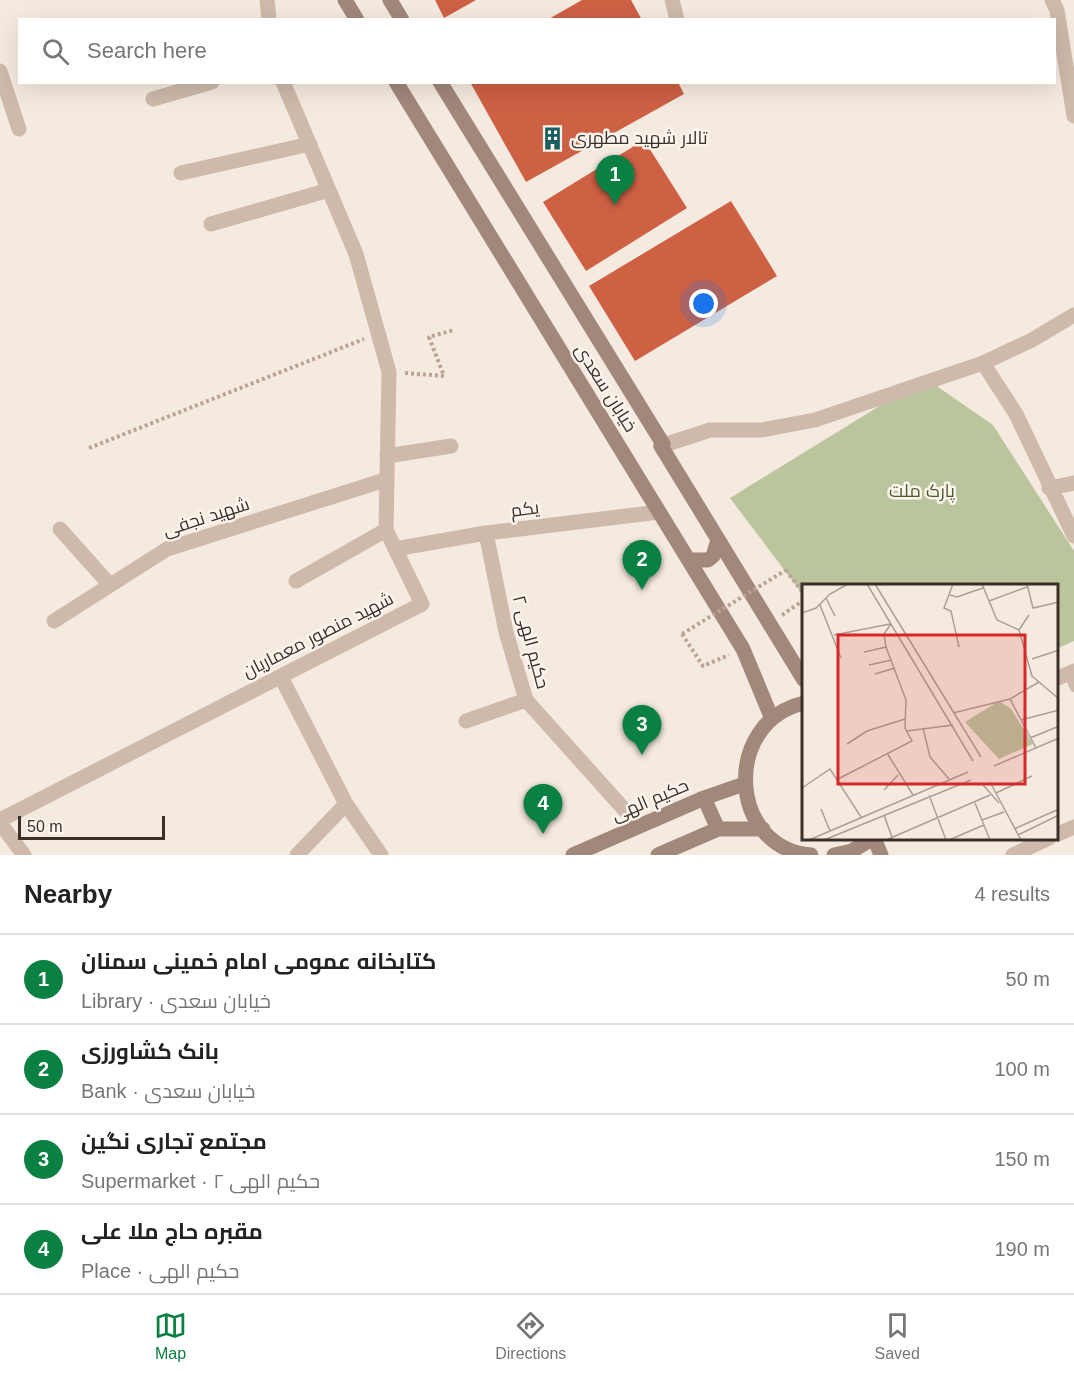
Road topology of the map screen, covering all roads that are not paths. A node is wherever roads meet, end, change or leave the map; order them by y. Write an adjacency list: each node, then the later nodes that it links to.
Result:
1 (267, 0): 6 (street)
2 (345, 0): 7 (main road)
3 (390, 0): 8 (main road)
4 (672, 0): 9 (street)
5 (1052, 0): 16 (street)
6 (269, 18)
7 (356, 18)
8 (401, 18)
9 (676, 18)
10 (0, 71): 17 (street)
11 (205, 84): 15 (street)
12 (284, 84): 18 (street, شهید منصور معماریان)
13 (397, 84): 30 (main road, خیابان سعدی)
14 (441, 84): 25 (main road, خیابان سعدی)
15 (153, 99)
16 (1074, 116)
17 (19, 129)
18 (310, 144): 19 (street); 20 (street, شهید منصور معماریان)
19 (181, 173)
20 (329, 190): 21 (street); 26 (street, شهید منصور معماریان)
21 (211, 224)
22 (1074, 315): 23 (street)
23 (983, 363): 25 (street); 29 (street)
24 (451, 446): 26 (street)
25 (661, 446): 35 (main road, خیابان سعدی)
26 (387, 456): 27 (street, شهید منصور معماریان)
27 (385, 480): 32 (street, شهید منصور معماریان); 39 (street, شهید نجفی)
28 (1074, 483): 29 (street)
29 (1049, 488): 34 (street)
30 (659, 512): 33 (street, یکم); 37 (main road, خیابان سعدی)
31 (60, 529): 39 (street)
32 (386, 530): 36 (street, شهید منصور معماریان); 38 (street)
33 (486, 533): 36 (street, یکم); 43 (street, حکیم الهی ۲)
34 (1074, 536)
35 (718, 540): 37 (main road); 42 (main road, خیابان سعدی)
36 (395, 549): 41 (street, شهید منصور معماریان)
37 (689, 560): 45 (main road, خیابان سعدی)
38 (296, 581)
39 (110, 585): 40 (street, شهید نجفی)
40 (54, 621)
41 (281, 676): 49 (street); 50 (street, شهید منصور معماریان)
42 (802, 677)
43 (526, 700): 46 (street); 51 (street, حکیم الهی ۲)
44 (802, 704): 45 (main road)
45 (772, 718): 47 (main road)
46 (466, 721)
47 (744, 784): 48 (main road, حکیم الهی); 54 (main road)
48 (704, 798): 51 (main road, حکیم الهی); 53 (main road)
49 (346, 804): 60 (street); 61 (street)
50 (0, 821): 59 (street)
51 (639, 826): 62 (main road, حکیم الهی)
52 (1074, 826): 55 (street)
53 (718, 829): 54 (main road); 63 (main road)
54 (763, 829): 64 (main road)
55 (1059, 834)
56 (870, 840): 65 (main road)
57 (874, 840): 66 (main road)
58 (1044, 840): 67 (street)
59 (24, 855)
60 (297, 855)
61 (381, 855)
62 (573, 855)
63 (658, 855)
64 (811, 855)
65 (834, 855)
66 (881, 855)
67 (1015, 855)

